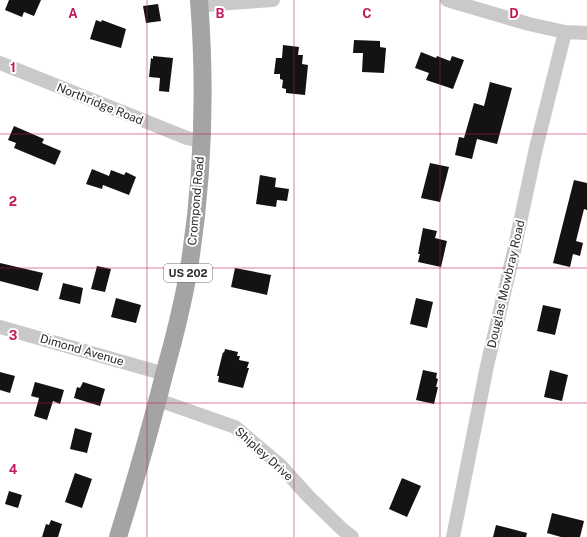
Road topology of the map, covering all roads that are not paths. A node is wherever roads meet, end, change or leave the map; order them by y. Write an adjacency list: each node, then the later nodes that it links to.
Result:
1 (273, 0): 3 (street)
2 (447, 0): 4 (street)
3 (199, 3): 7 (main road, Crompond Road / US 202)
4 (565, 32): 5 (street); 13 (street, Douglas Mowbray Road)
5 (587, 33)
6 (0, 63): 7 (street, Northridge Road)
7 (201, 141): 9 (main road, Crompond Road / US 202)
8 (0, 327): 9 (street, Dimond Avenue)
9 (165, 374): 10 (main road, Crompond Road / US 202)
10 (158, 400): 11 (main road, Crompond Road / US 202); 12 (street, Shipley Drive)
11 (118, 537)
12 (352, 537)
13 (453, 537)

